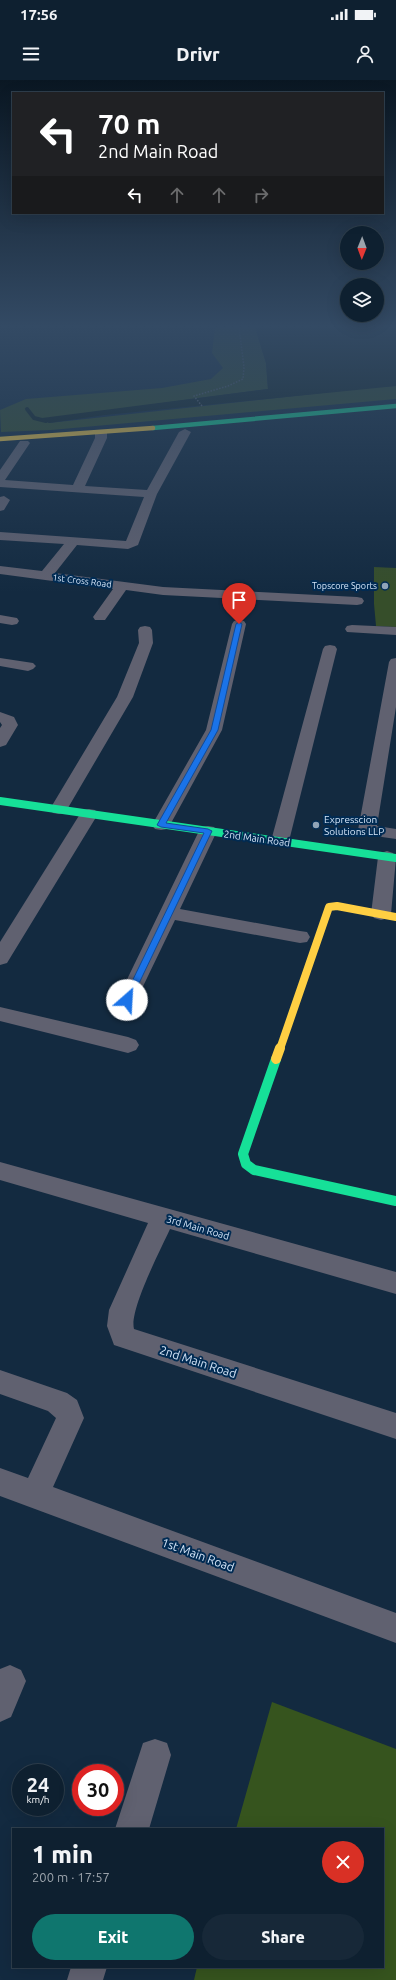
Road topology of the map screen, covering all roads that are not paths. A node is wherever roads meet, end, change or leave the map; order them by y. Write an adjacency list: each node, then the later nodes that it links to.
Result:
1 (319, 416): 4 (main road)
2 (326, 416): 3 (main road)
3 (184, 432): 4 (main road); 11 (street)
4 (101, 435): 5 (main road); 6 (main road); 10 (street)
5 (0, 439)
6 (24, 443): 7 (main road); 8 (street)
7 (0, 444)
8 (0, 479)
9 (0, 483): 10 (street)
10 (77, 489): 11 (street)
11 (151, 494): 13 (street)
12 (0, 536): 13 (street)
13 (72, 542): 15 (street)
14 (0, 570): 15 (street, 1st Cross Road)
15 (45, 576): 16 (street, 1st Cross Road)
16 (122, 586): 17 (street, 1st Cross Road); 18 (street)
17 (357, 601)
18 (100, 617)
19 (239, 624): 32 (street)
20 (145, 630): 30 (street)
21 (352, 630): 22 (street)
22 (396, 631)
23 (330, 649): 35 (street)
24 (0, 662): 26 (street)
25 (396, 662): 34 (street)
26 (28, 666)
27 (4, 718): 28 (street)
28 (0, 742)
29 (0, 801): 30 (main road, 2nd Main Road)
30 (59, 809): 31 (main road, 2nd Main Road)
31 (89, 814): 32 (main road, 2nd Main Road); 40 (street)
32 (161, 825): 33 (main road, 2nd Main Road)
33 (208, 831): 35 (main road, 2nd Main Road); 37 (street)
34 (396, 834)
35 (280, 841): 36 (main road, 2nd Main Road)
36 (392, 858): 38 (street)
37 (169, 913): 39 (street); 41 (street)
38 (389, 915): 45 (main road)
39 (300, 937)
40 (0, 958)
41 (127, 1000)
42 (0, 1014): 43 (street)
43 (128, 1045)
44 (0, 1171): 46 (street, 3rd Main Road)
45 (396, 1201)
46 (163, 1217): 47 (street, 3rd Main Road); 49 (street, 2nd Main Road)
47 (396, 1283)
48 (0, 1382): 51 (street)
49 (396, 1426)
50 (0, 1482): 51 (street, 1st Main Road)
51 (35, 1494): 52 (street, 1st Main Road)
52 (396, 1628)
53 (156, 1755): 54 (street)
54 (132, 1828)
55 (89, 1968): 56 (street)
56 (85, 1980)

